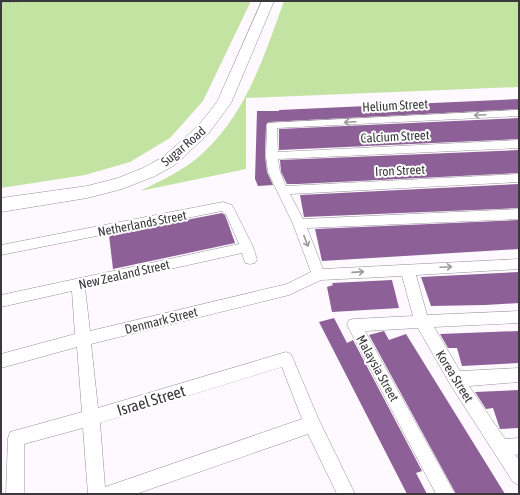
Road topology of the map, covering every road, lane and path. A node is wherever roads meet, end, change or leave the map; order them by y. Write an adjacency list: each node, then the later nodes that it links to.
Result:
1 (30, 1): 3 (path)
2 (268, 1): 9 (main road, Sugar Road)
3 (1, 2)
4 (519, 114): 6 (street, Helium Street, one-way to 6)
5 (519, 144): 6 (street, Calcium Street)
6 (272, 156): 8 (street)
7 (519, 178): 8 (street, Iron Street)
8 (283, 190): 11 (street)
9 (1, 205)
10 (519, 214): 11 (street)
11 (299, 224): 16 (street, one-way to 16)
12 (1, 250): 13 (street, Netherlands Street)
13 (249, 253): 17 (street, New Zealand Street)
14 (519, 264): 15 (street, one-way to 14)
15 (407, 269): 16 (street, one-way to 15); 20 (street, Korea Street)
16 (319, 275): 21 (street, Denmark Street)
17 (78, 285): 18 (street, New Zealand Street); 21 (street)
18 (1, 301)
19 (519, 317): 20 (street, Malaysia Street)
20 (422, 321): 24 (street, Korea Street); 34 (street, Malaysia Street)
21 (83, 339): 22 (street, Denmark Street); 25 (street)
22 (1, 361)
23 (519, 376): 24 (street)
24 (456, 379): 28 (street, Korea Street)
25 (91, 418): 26 (street, Israel Street); 30 (street, Israel Street); 31 (street)
26 (312, 424): 32 (street); 33 (street)
27 (519, 446): 28 (street)
28 (501, 448): 29 (street, Korea Street)
29 (519, 476)
30 (15, 494)
31 (97, 494)
32 (110, 494)
33 (346, 494)
34 (446, 494)

